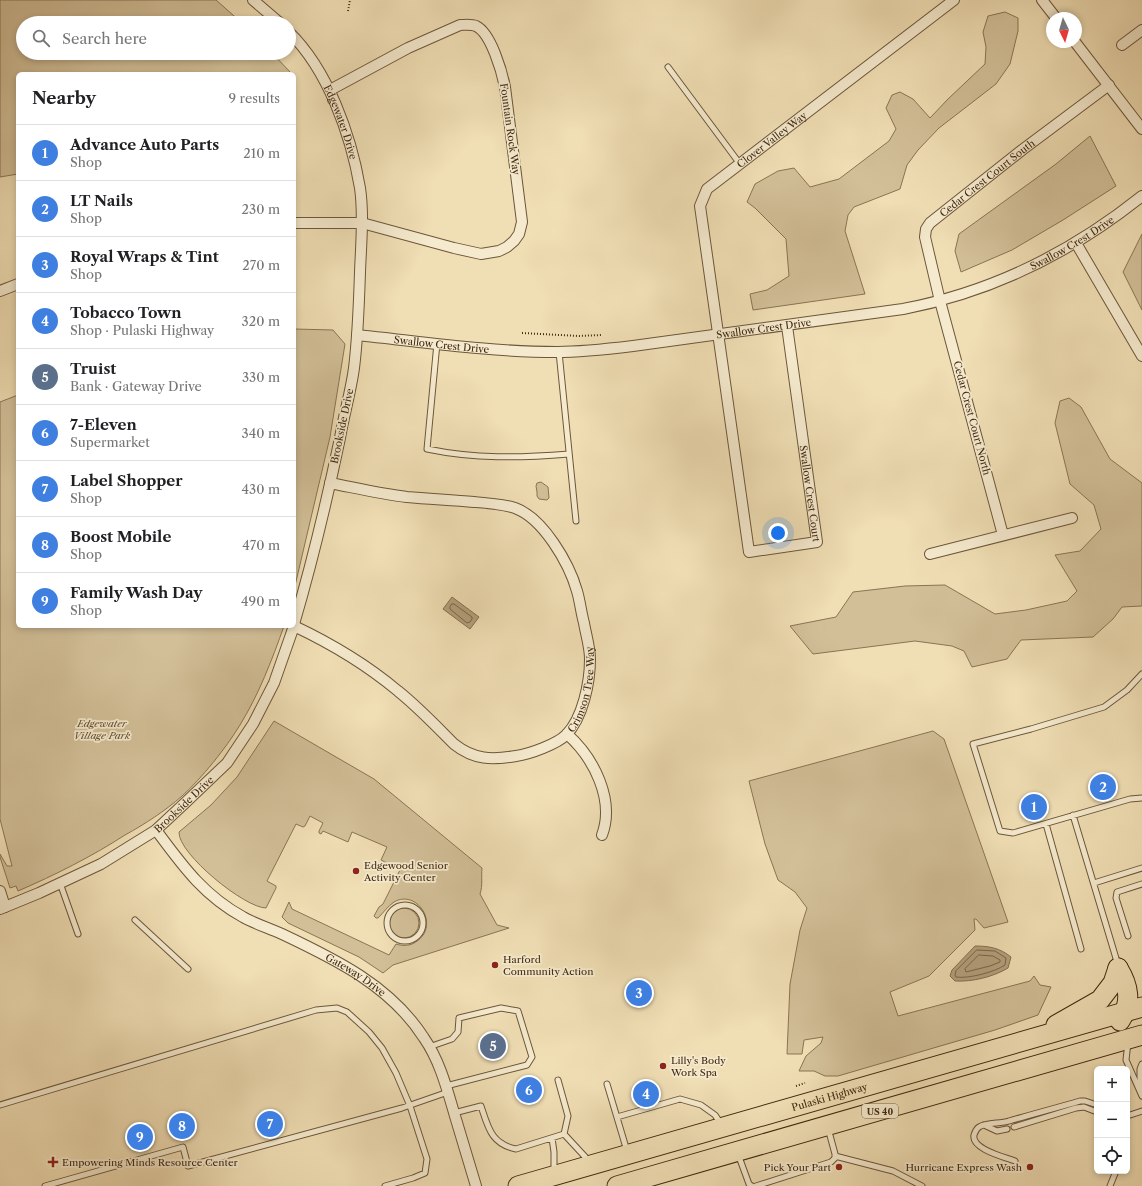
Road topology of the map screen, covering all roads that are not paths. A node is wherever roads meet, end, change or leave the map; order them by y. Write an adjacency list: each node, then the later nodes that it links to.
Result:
1 (253, 0): 5 (street)
2 (954, 0): 14 (street, Clover Valley Way)
3 (1042, 0): 4 (street)
4 (1051, 12)
5 (272, 16)
6 (1142, 30): 8 (street)
7 (296, 40): 12 (street, Edgewater Drive)
8 (1122, 45)
9 (1080, 48): 11 (street)
10 (668, 67): 14 (lane)
11 (1109, 85): 13 (street); 21 (street, Cedar Crest Court South)
12 (330, 90): 17 (street, Edgewater Drive); 17 (street, Fountain Rock Way)
13 (1142, 129)
14 (740, 164): 24 (street, Clover Valley Way)
15 (1142, 196): 18 (street, Swallow Crest Drive)
16 (296, 223): 17 (street, Fountain Rock Way)
17 (362, 223): 23 (street, Brookside Drive)
18 (1076, 243): 21 (street, Swallow Crest Drive); 27 (street)
19 (16, 285): 20 (street)
20 (0, 291)
21 (940, 301): 22 (street, Swallow Crest Drive); 32 (street, Cedar Crest Court North)
22 (787, 326): 24 (street, Swallow Crest Drive); 24 (street, Swallow Crest Court)
23 (357, 335): 25 (street, Swallow Crest Drive); 29 (street, Brookside Drive)
24 (719, 335): 26 (street, Swallow Crest Drive)
25 (438, 344): 26 (street, Swallow Crest Drive); 28 (lane)
26 (559, 352): 28 (lane)
27 (1142, 356)
28 (569, 454): 31 (lane)
29 (330, 483): 34 (street, Brookside Drive); 38 (street, Crimson Tree Way)
30 (1072, 518): 32 (street)
31 (576, 521)
32 (1003, 535): 33 (street)
33 (930, 554)
34 (296, 618)
35 (296, 626): 38 (street, Crimson Tree Way)
36 (293, 628): 42 (street, Brookside Drive)
37 (1142, 674): 41 (lane)
38 (567, 734): 43 (street)
39 (1142, 798): 40 (lane)
40 (1073, 815): 41 (lane); 45 (lane)
41 (1046, 824): 54 (lane)
42 (156, 830): 46 (street, Brookside Drive); 62 (street, Gateway Drive)
43 (602, 835)
44 (1142, 868): 45 (lane)
45 (1094, 883): 55 (lane)
46 (60, 884): 49 (street, Brookside Drive); 51 (lane)
47 (1142, 884): 52 (lane)
48 (0, 891): 49 (street)
49 (2, 908)
50 (135, 920): 56 (lane)
51 (78, 934)
52 (1128, 936)
53 (405, 941): 53 (lane)
54 (1082, 949)
55 (1118, 968): 57 (highway); 58 (highway); 61 (highway)
56 (188, 969)
57 (1142, 987)
58 (1134, 1010): 61 (highway, Pulaski Highway); 63 (highway)
59 (1142, 1025): 60 (highway)
60 (1135, 1037): 63 (highway, US 40); 68 (lane)
61 (1032, 1040): 80 (highway, Pulaski Highway)
62 (430, 1047): 67 (street, Gateway Drive); 67 (lane)
63 (1066, 1057): 78 (highway, US 40)
64 (1142, 1064): 68 (lane)
65 (558, 1080): 82 (lane)
66 (608, 1084): 76 (lane)
67 (447, 1089): 71 (lane); 74 (street, Gateway Drive)
68 (1141, 1094)
69 (1094, 1104): 77 (lane)
70 (0, 1105): 71 (lane)
71 (410, 1106): 91 (lane); 92 (lane)
72 (1094, 1111): 79 (lane)
73 (1142, 1111): 75 (lane)
74 (454, 1113): 83 (lane); 93 (street, Gateway Drive)
75 (1130, 1115)
76 (617, 1117): 80 (lane); 85 (lane)
77 (984, 1125): 81 (lane); 87 (lane)
78 (827, 1126): 84 (highway, US 40); 86 (lane)
79 (1014, 1127)
80 (723, 1128): 85 (highway, Pulaski Highway)
81 (1007, 1129)
82 (564, 1134): 83 (lane); 88 (lane)
83 (552, 1138): 90 (lane)
84 (737, 1152): 95 (highway, US 40); 96 (lane)
85 (629, 1155): 88 (highway, Pulaski Highway)
86 (835, 1156): 97 (lane); 98 (lane)
87 (1015, 1161)
88 (592, 1165): 90 (highway, Pulaski Highway)
89 (1115, 1174): 99 (lane)
90 (554, 1176): 94 (highway, Pulaski Highway)
91 (45, 1186)
92 (385, 1186)
93 (476, 1186)
94 (518, 1186)
95 (617, 1186)
96 (752, 1186)
97 (756, 1186)
98 (922, 1186)
99 (1110, 1186)

